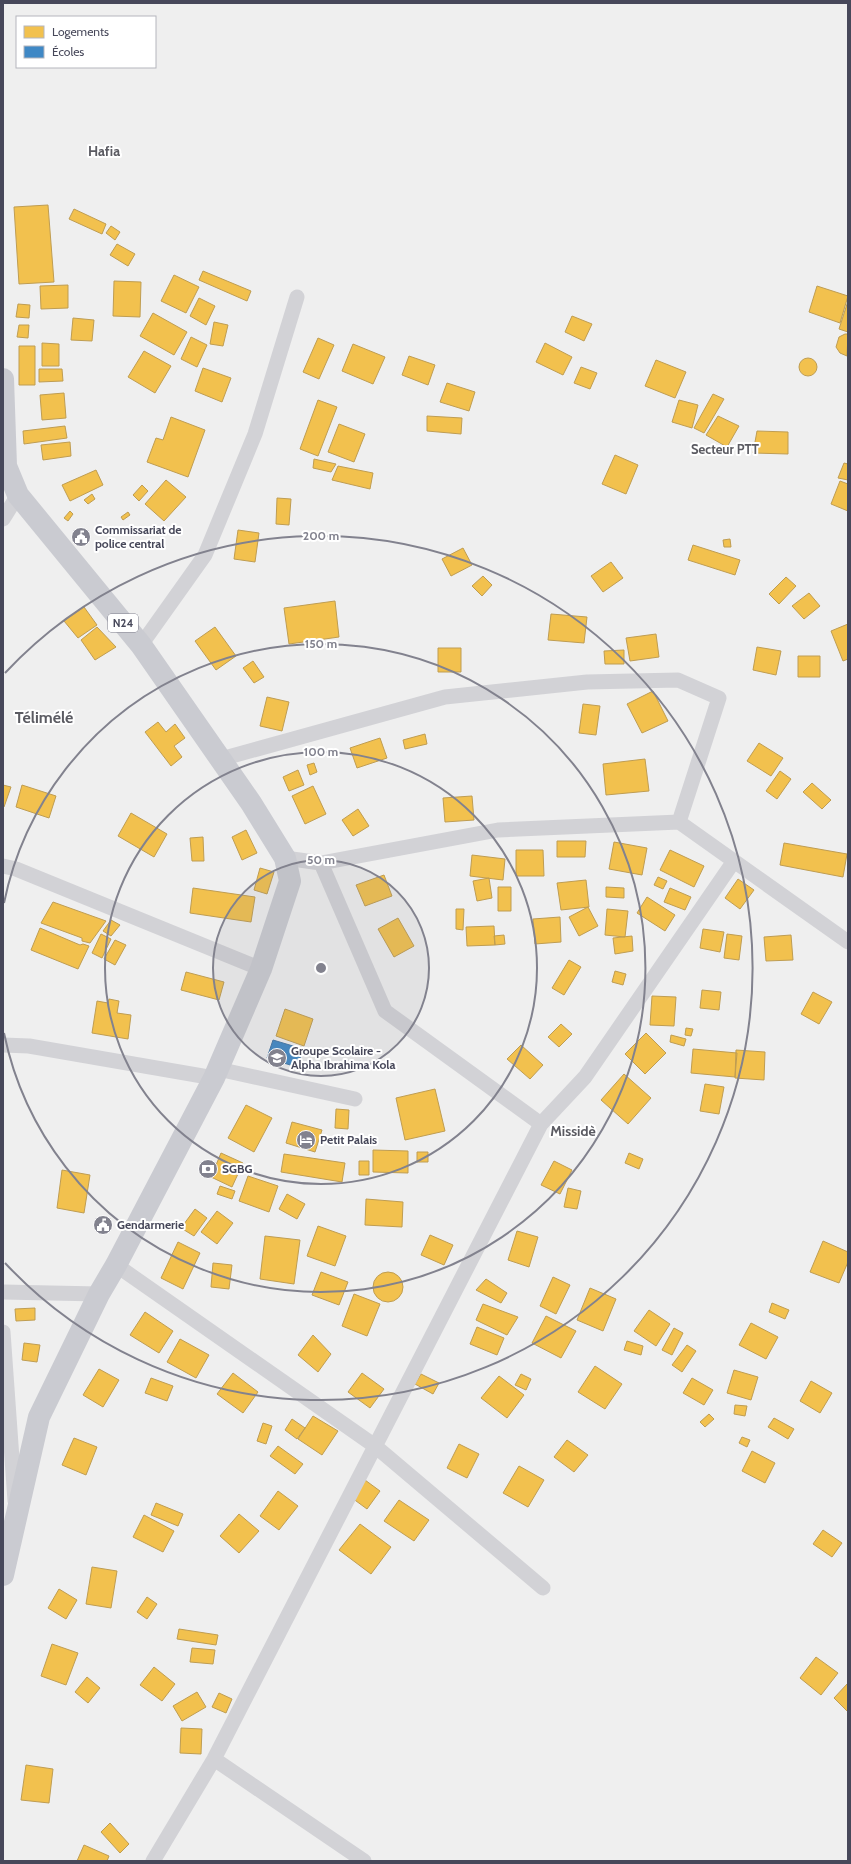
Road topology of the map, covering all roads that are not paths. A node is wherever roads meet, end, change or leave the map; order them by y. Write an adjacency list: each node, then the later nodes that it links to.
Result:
1 (298, 297): 6 (street)
2 (3, 379): 3 (main road, N24)
3 (5, 464): 4 (main road, N24)
4 (18, 496): 5 (street); 6 (main road, N24)
5 (3, 519)
6 (142, 645): 7 (main road, N24)
7 (221, 760): 8 (street); 9 (main road, N24)
8 (679, 822): 10 (street); 11 (street)
9 (285, 858): 11 (street); 14 (main road, N24)
10 (734, 861): 13 (street); 18 (street)
11 (321, 863): 18 (street)
12 (3, 866): 14 (street)
13 (848, 942)
14 (261, 969): 16 (main road, N24)
15 (3, 1045): 16 (street)
16 (216, 1074): 17 (street); 19 (main road, N24)
17 (355, 1099)
18 (541, 1124): 23 (street)
19 (116, 1265): 21 (main road, N24); 23 (street)
20 (3, 1292): 21 (street)
21 (99, 1294): 24 (main road, N24)
22 (3, 1332): 24 (street)
23 (375, 1446): 26 (street); 27 (street)
24 (10, 1526): 25 (main road, N24)
25 (3, 1575)
26 (543, 1588)
27 (214, 1759): 28 (street); 29 (street)
28 (153, 1861)
29 (364, 1861)

